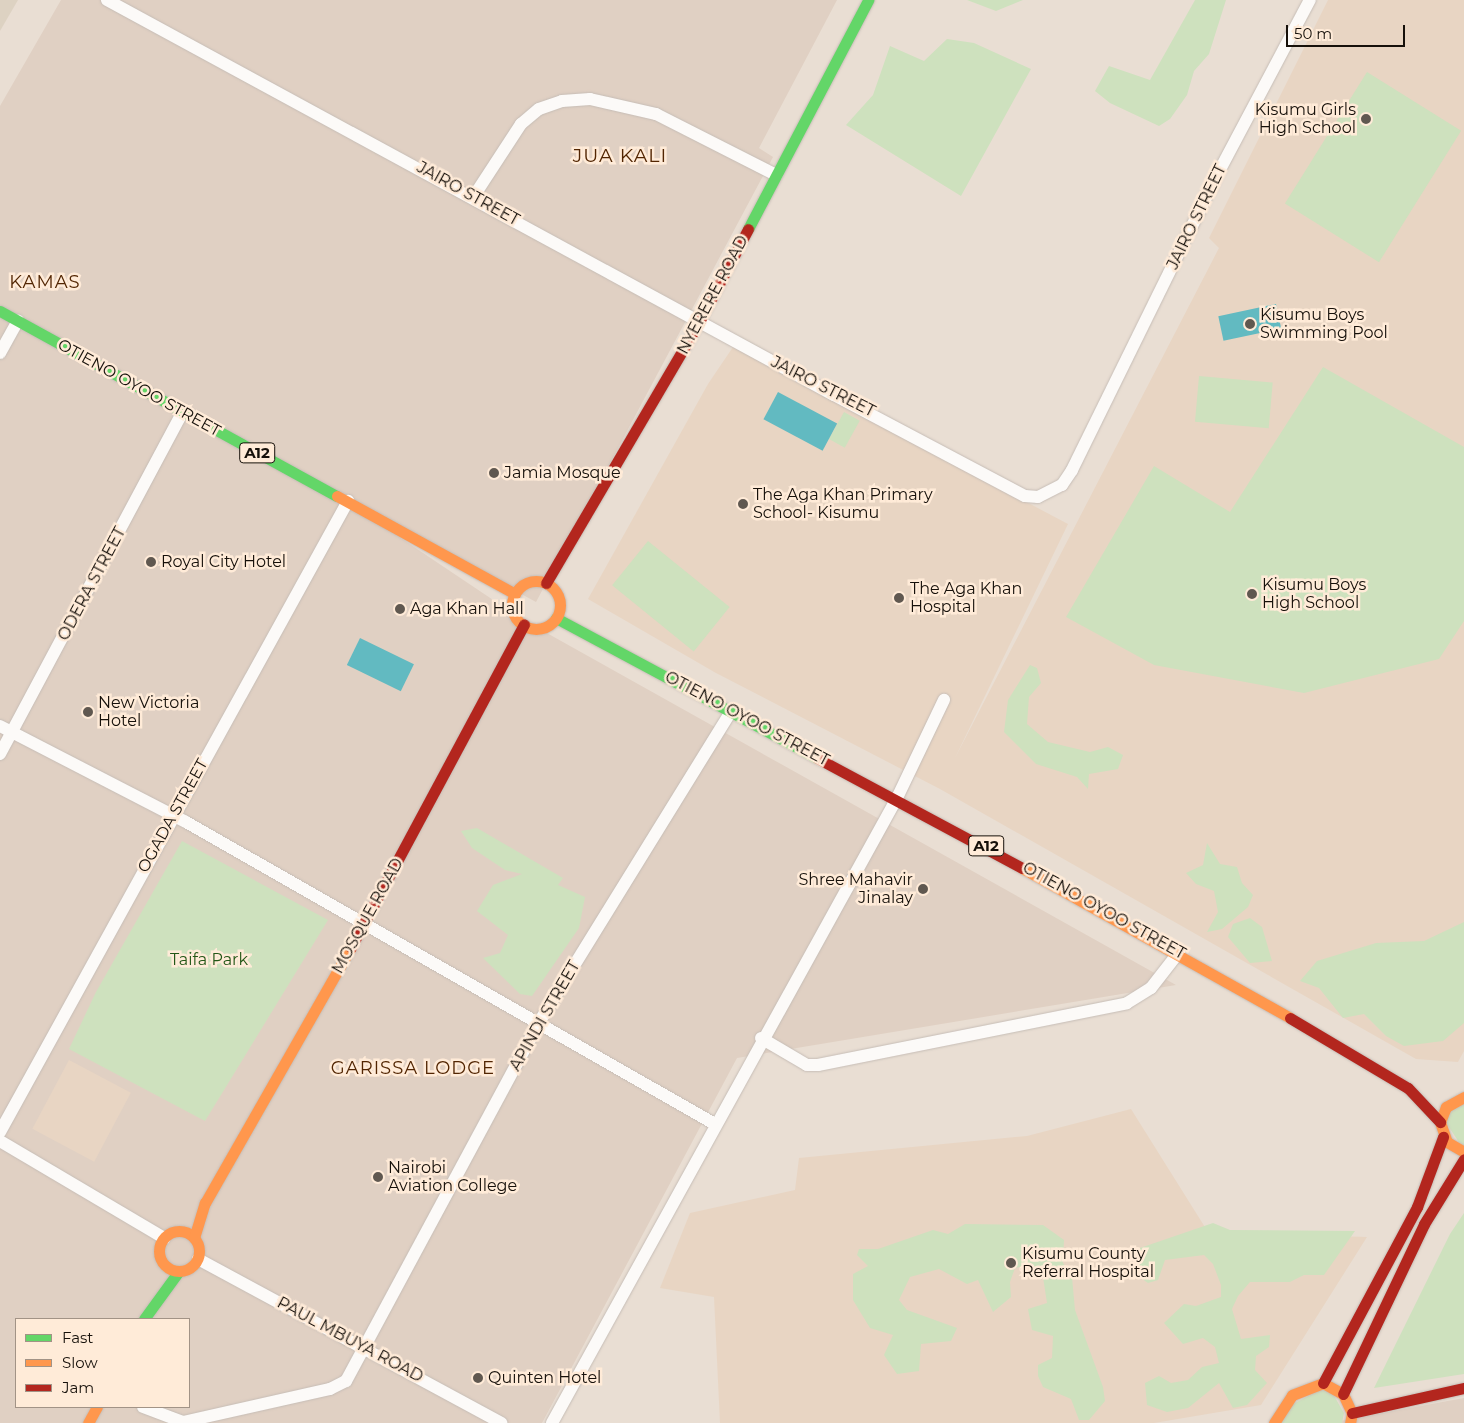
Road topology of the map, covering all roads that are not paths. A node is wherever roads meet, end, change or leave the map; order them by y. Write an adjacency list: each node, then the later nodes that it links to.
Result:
1 (107, 0): 5 (street, JAIRO STREET)
2 (868, 0): 4 (main road, NYERERE ROAD)
3 (1310, 0): 8 (street, JAIRO STREET)
4 (776, 175): 5 (street); 8 (main road, NYERERE ROAD)
5 (474, 196): 8 (street, JAIRO STREET)
6 (0, 311): 7 (main road, OTIENO OYOO STREET / A12)
7 (18, 321): 9 (street); 10 (main road, OTIENO OYOO STREET / A12)
8 (700, 322): 12 (main road, NYERERE ROAD)
9 (0, 353)
10 (182, 414): 11 (main road, OTIENO OYOO STREET / A12); 19 (street, ODERA STREET)
11 (348, 501): 13 (main road, OTIENO OYOO STREET / A12); 22 (street, OGADA STREET)
12 (546, 583): 13 (main road); 14 (main road)
13 (515, 594): 15 (main road)
14 (556, 618): 15 (main road); 17 (main road, OTIENO OYOO STREET / A12)
15 (524, 625): 23 (main road, MOSQUE ROAD)
16 (944, 700): 21 (street)
17 (731, 711): 21 (main road, OTIENO OYOO STREET / A12); 25 (street, APINDI STREET)
18 (0, 726): 19 (street)
19 (12, 733): 20 (street, ODERA STREET); 22 (street)
20 (0, 754)
21 (897, 798): 24 (main road, OTIENO OYOO STREET / A12); 26 (street)
22 (172, 816): 23 (street); 32 (street, OGADA STREET)
23 (365, 923): 25 (street); 37 (main road, MOSQUE ROAD)
24 (1179, 952): 26 (street); 27 (main road, OTIENO OYOO STREET / A12)
25 (538, 1024): 31 (street); 46 (street, APINDI STREET)
26 (761, 1038): 31 (street)
27 (1408, 1088): 29 (main road); 30 (main road)
28 (1464, 1096): 29 (main road)
29 (1452, 1101): 30 (main road)
30 (1440, 1122): 33 (main road)
31 (714, 1123): 55 (street)
32 (0, 1132)
33 (1443, 1137): 35 (main road); 47 (main road)
34 (0, 1141): 39 (street)
35 (1464, 1152)
36 (1464, 1159): 49 (main road)
37 (205, 1203): 38 (main road, MOSQUE ROAD); 40 (main road, MOSQUE ROAD)
38 (178, 1231): 39 (main road); 40 (main road)
39 (164, 1238): 42 (main road)
40 (194, 1238): 41 (main road)
41 (198, 1259): 43 (main road); 46 (street, PAUL MBUYA ROAD)
42 (162, 1262): 43 (main road); 44 (main road)
43 (179, 1271): 44 (main road)
44 (152, 1302): 45 (main road)
45 (144, 1318)
46 (366, 1348): 51 (street, APINDI STREET); 54 (street, PAUL MBUYA ROAD)
47 (1323, 1383): 49 (main road); 56 (main road)
48 (1464, 1388): 52 (main road)
49 (1343, 1394): 52 (main road)
50 (96, 1408): 53 (main road)
51 (146, 1408)
52 (1351, 1418)
53 (88, 1423)
54 (501, 1423)
55 (552, 1423)
56 (1274, 1423)

